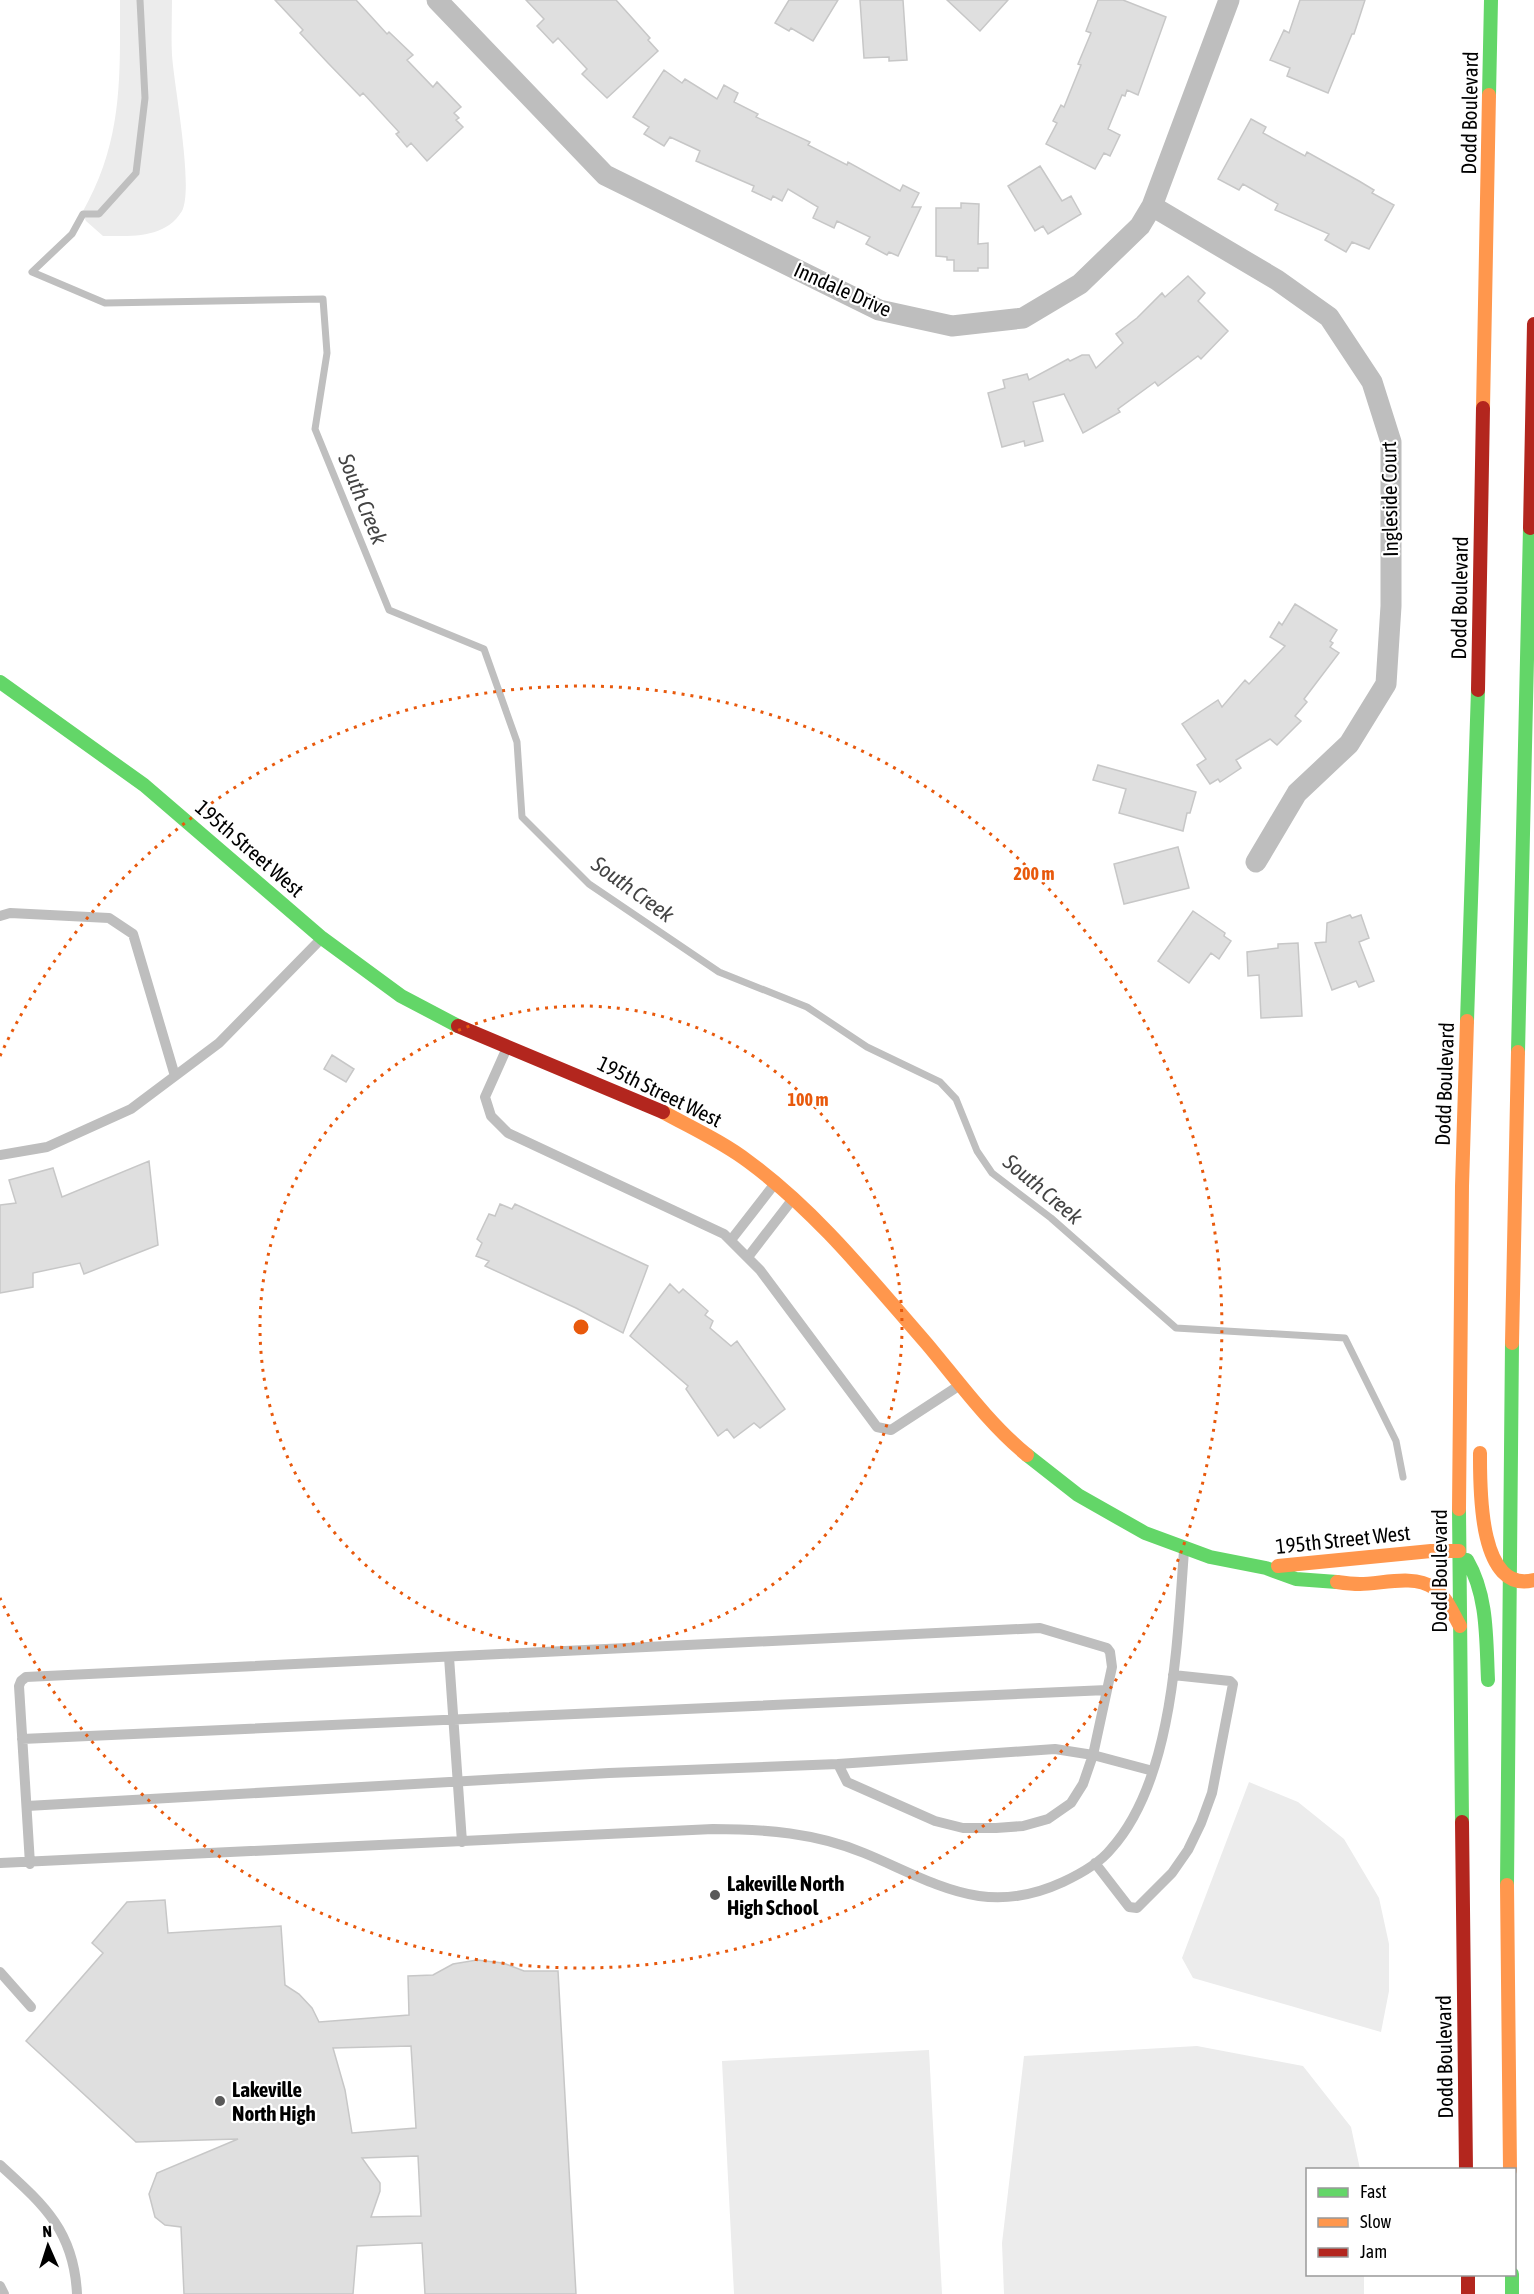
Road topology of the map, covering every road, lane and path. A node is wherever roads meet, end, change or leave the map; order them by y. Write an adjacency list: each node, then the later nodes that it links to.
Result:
1 (437, 0): 4 (street, Inndale Drive)
2 (1229, 0): 4 (street, Inndale Drive)
3 (1491, 0): 14 (main road, Dodd Boulevard)
4 (1152, 206): 7 (street, Ingleside Court)
5 (1534, 324): 21 (main road)
6 (0, 682): 9 (main road, 195th Street West)
7 (1257, 862)
8 (0, 916): 11 (lane)
9 (322, 938): 10 (main road, 195th Street West); 11 (lane)
10 (508, 1047): 13 (main road, 195th Street West); 17 (lane)
11 (175, 1077): 12 (lane)
12 (0, 1155)
13 (775, 1183): 15 (main road, 195th Street West); 17 (lane)
14 (1462, 1186): 16 (main road); 24 (main road, Dodd Boulevard)
15 (793, 1199): 18 (lane); 19 (main road, 195th Street West)
16 (1478, 1216)
17 (730, 1240): 18 (lane)
18 (748, 1257): 19 (lane)
19 (962, 1384): 23 (main road, 195th Street West)
20 (1480, 1440): 26 (main road)
21 (1508, 1514): 22 (main road); 26 (main road)
22 (1524, 1534)
23 (1184, 1548): 25 (main road, 195th Street West); 30 (lane)
24 (1459, 1551): 25 (main road, 195th Street West); 28 (main road, Dodd Boulevard); 32 (main road)
25 (1266, 1568): 28 (main road, 195th Street West)
26 (1507, 1577): 27 (main road); 46 (main road)
27 (1534, 1580)
28 (1460, 1626): 49 (main road, Dodd Boulevard)
29 (449, 1657): 31 (lane); 33 (lane); 34 (lane)
30 (1173, 1675): 37 (lane); 43 (lane)
31 (1107, 1690): 33 (lane); 35 (lane)
32 (1488, 1690)
33 (453, 1720): 34 (lane); 38 (lane)
34 (22, 1739): 39 (lane)
35 (1093, 1755): 36 (lane); 36 (lane); 37 (lane)
36 (838, 1764): 38 (lane)
37 (1153, 1771): 43 (lane)
38 (457, 1782): 39 (lane); 40 (lane)
39 (27, 1806): 42 (lane)
40 (462, 1842): 42 (lane); 43 (lane)
41 (0, 1863): 42 (lane)
42 (30, 1863)
43 (1095, 1863)
44 (1493, 1942): 46 (main road)
45 (0, 1972): 47 (lane)
46 (1507, 1979): 50 (main road)
47 (31, 2007)
48 (0, 2165): 55 (lane)
49 (1466, 2168)
50 (1510, 2168)
51 (1468, 2276): 56 (main road)
52 (1512, 2276): 57 (main road)
53 (0, 2286): 54 (lane)
54 (4, 2294)
55 (77, 2294)
56 (1468, 2294)
57 (1512, 2294)

